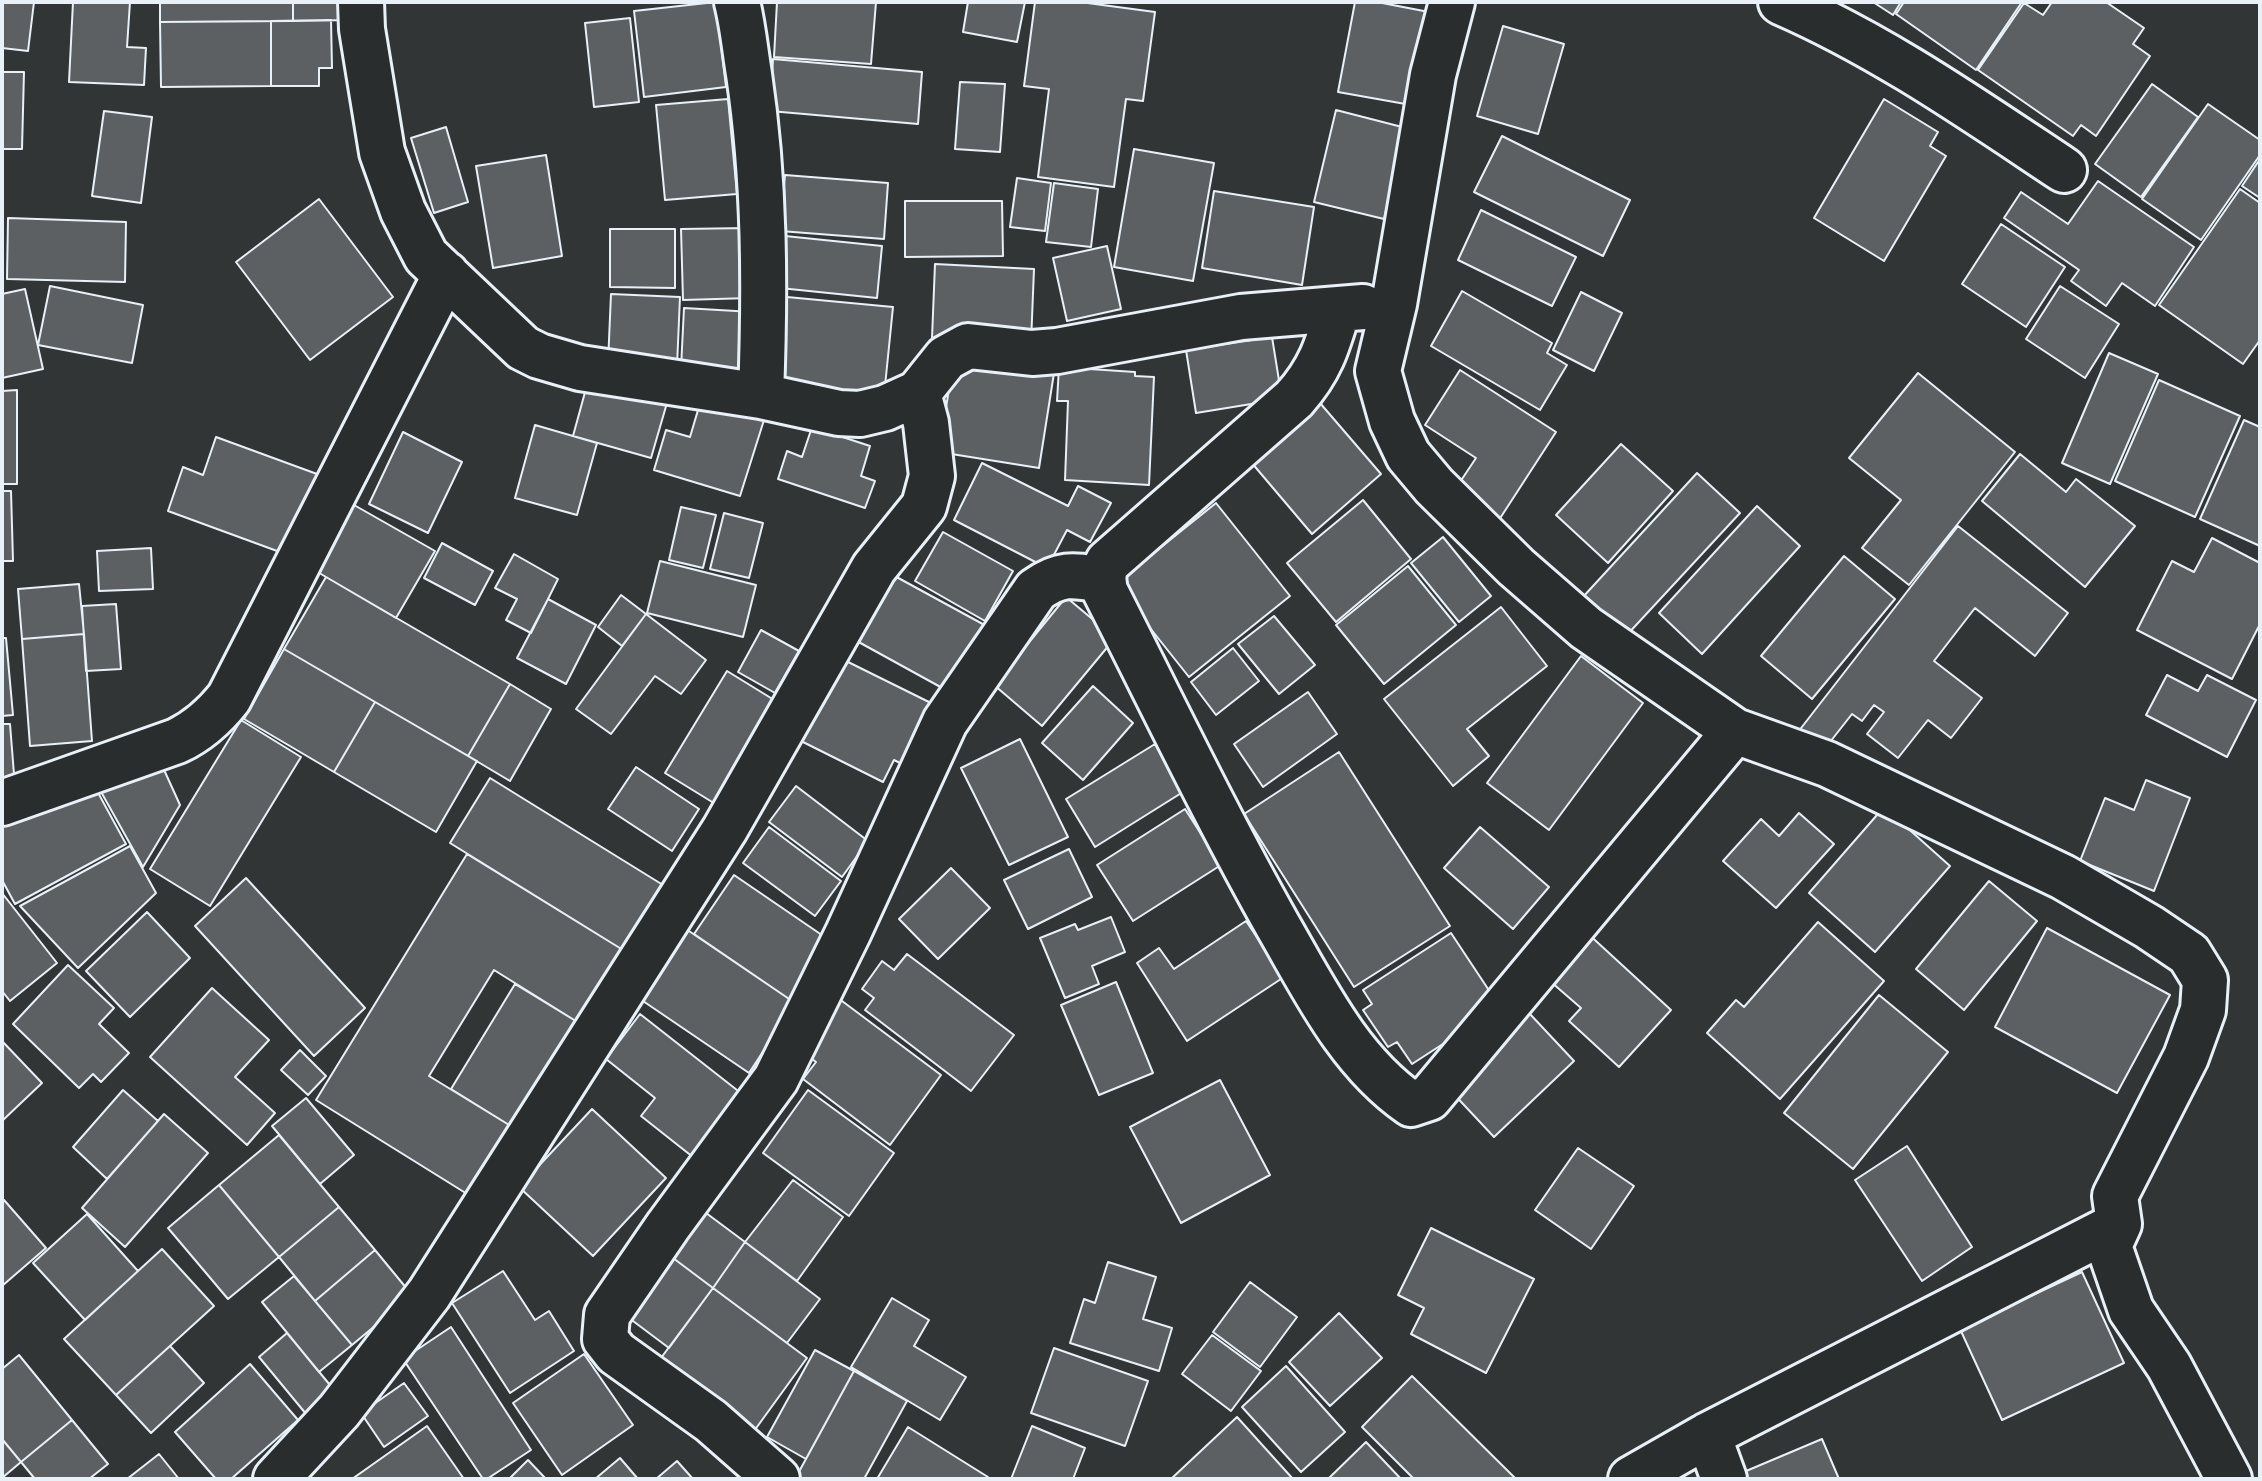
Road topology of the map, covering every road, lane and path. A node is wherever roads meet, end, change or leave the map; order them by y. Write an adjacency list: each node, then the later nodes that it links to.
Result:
1 (361, 2): 6 (street)
2 (737, 2): 10 (street)
3 (1452, 2): 7 (street)
4 (1781, 2): 5 (street)
5 (2064, 170)
6 (446, 274): 10 (street); 13 (street)
7 (1394, 304): 8 (street); 12 (street)
8 (1338, 310): 9 (street); 11 (street)
9 (918, 393): 10 (street); 16 (street)
10 (761, 396)
11 (1103, 580): 12 (street); 17 (street)
12 (1735, 731): 14 (street)
13 (2, 803)
14 (2119, 1224): 15 (street); 20 (street)
15 (1708, 1435): 18 (street); 19 (street)
16 (276, 1479)
17 (777, 1479)
18 (1631, 1479)
19 (1724, 1479)
20 (2229, 1479)

